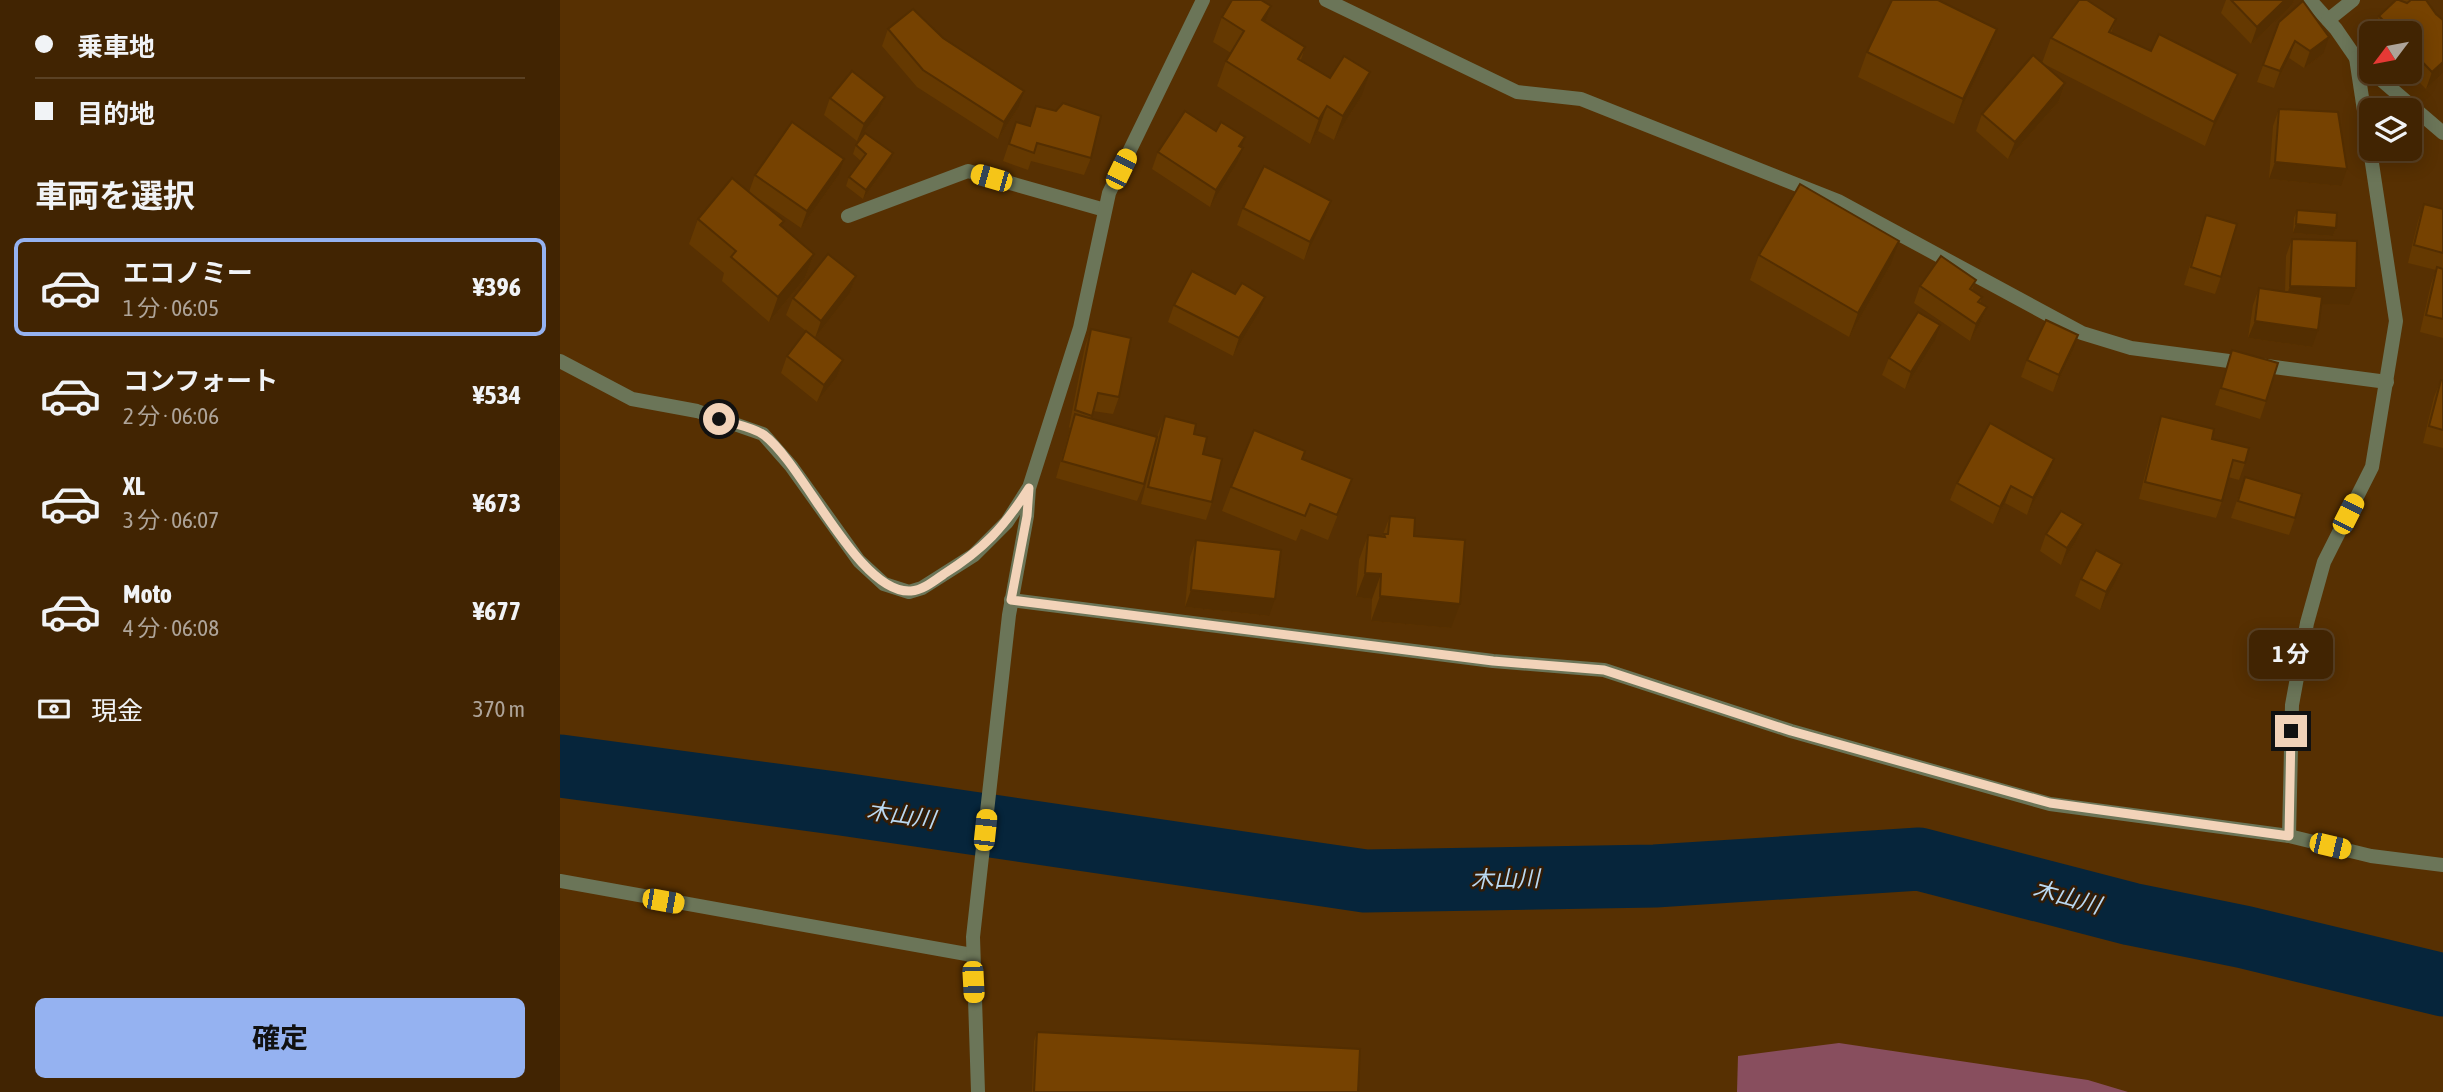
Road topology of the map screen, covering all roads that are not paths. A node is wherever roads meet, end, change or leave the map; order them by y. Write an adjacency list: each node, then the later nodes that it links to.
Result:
1 (1203, 0): 10 (street)
2 (1326, 0): 13 (street)
3 (2309, 0): 5 (street)
4 (2353, 0): 5 (street)
5 (2328, 20): 6 (street)
6 (2356, 58): 7 (street); 13 (street)
7 (2359, 61)
8 (2386, 84): 9 (street)
9 (2443, 133)
10 (1105, 210): 11 (street); 14 (street)
11 (848, 216)
12 (560, 361): 14 (street)
13 (2388, 382): 16 (street)
14 (1029, 488): 15 (street)
15 (1010, 608): 16 (street); 19 (street)
16 (2289, 836): 17 (street)
17 (2443, 865)
18 (560, 881): 19 (street)
19 (972, 955): 20 (street)
20 (978, 1092)

